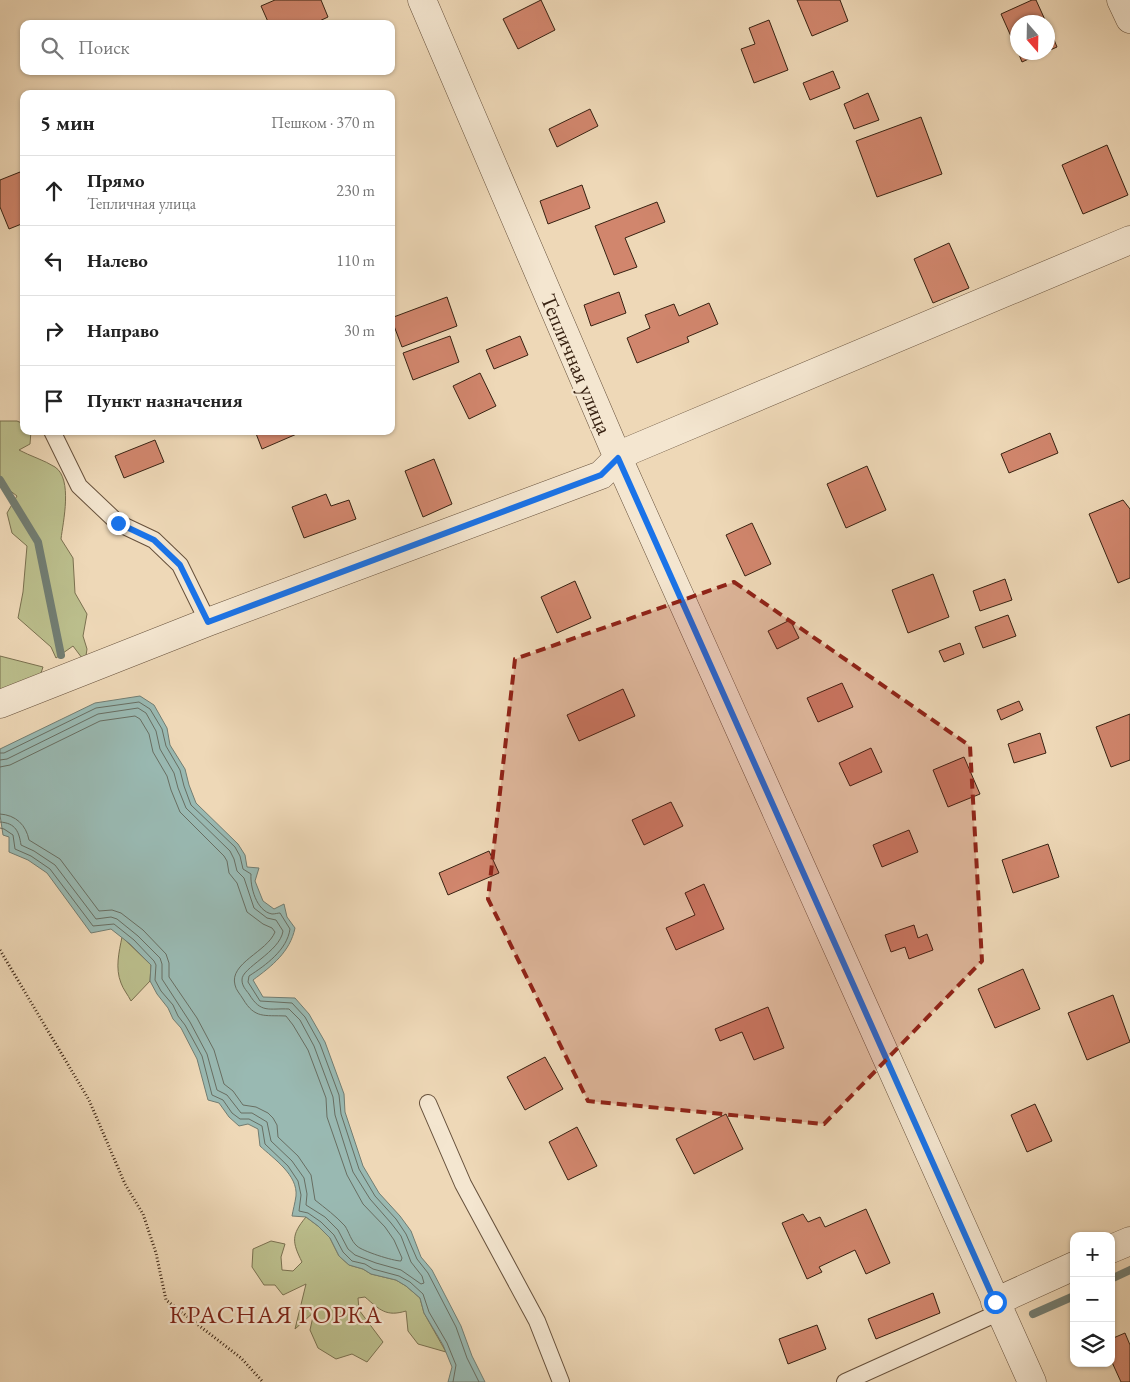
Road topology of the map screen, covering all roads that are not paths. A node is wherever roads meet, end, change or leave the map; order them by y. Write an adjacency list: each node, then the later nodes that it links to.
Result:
1 (422, 0): 6 (street, Тепличная улица)
2 (1121, 0): 3 (street)
3 (1130, 19)
4 (1130, 240): 6 (street)
5 (54, 435): 7 (lane)
6 (618, 458): 7 (street); 13 (street, Тепличная улица)
7 (208, 622): 8 (street)
8 (0, 704)
9 (428, 1103): 14 (lane)
10 (1130, 1241): 11 (street)
11 (1115, 1247)
12 (1070, 1268): 13 (street)
13 (998, 1307): 15 (lane); 16 (street, Тепличная улица)
14 (561, 1382)
15 (845, 1382)
16 (1032, 1382)

